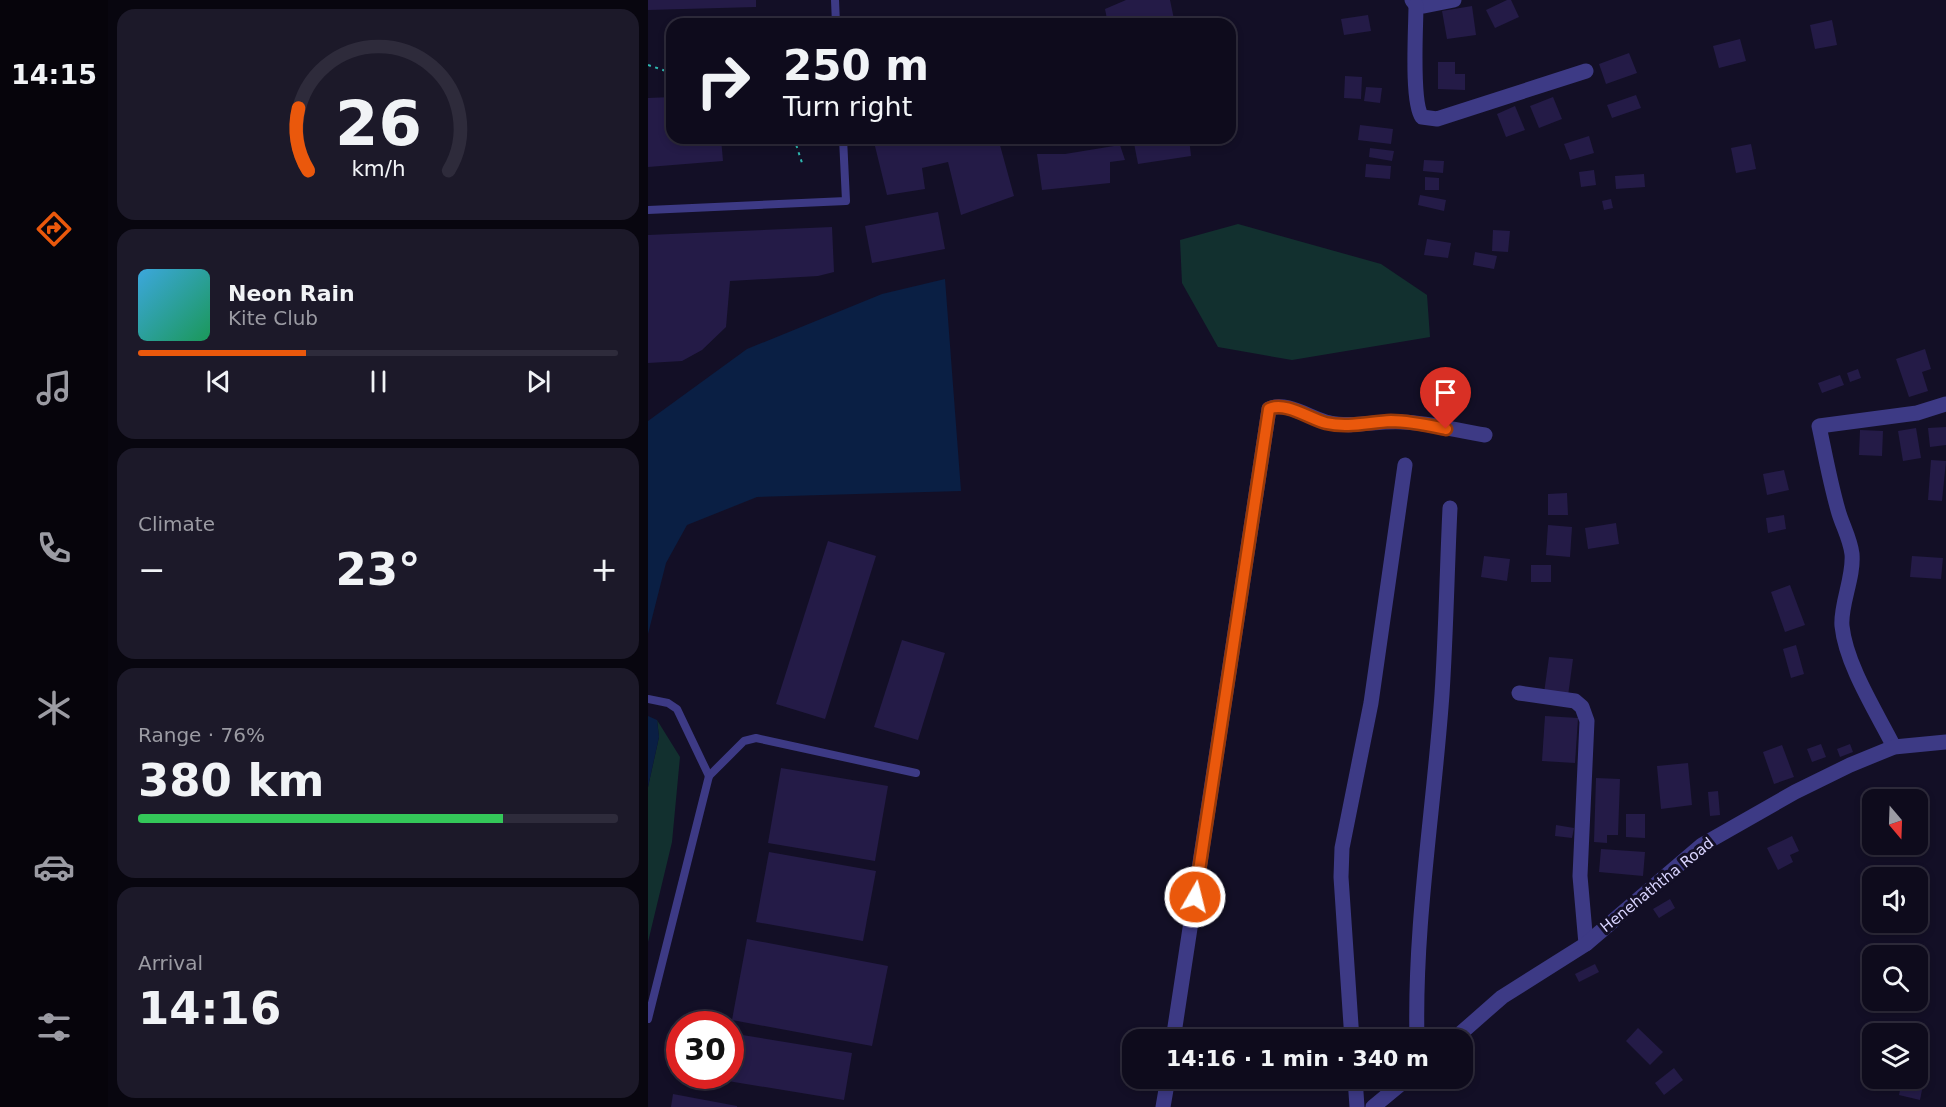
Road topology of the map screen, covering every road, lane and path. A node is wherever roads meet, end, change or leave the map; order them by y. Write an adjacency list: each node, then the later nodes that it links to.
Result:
1 (835, 0): 4 (lane)
2 (1454, 0): 3 (street)
3 (1414, 2): 7 (street)
4 (836, 18)
5 (648, 65): 6 (path)
6 (666, 71)
7 (1586, 71)
8 (796, 144): 10 (path)
9 (843, 144): 11 (lane)
10 (802, 164)
11 (648, 210)
12 (1946, 404): 19 (street)
13 (1485, 435): 24 (street)
14 (1405, 465): 25 (street)
15 (1450, 508): 26 (street)
16 (1519, 693): 22 (street)
17 (648, 699): 21 (lane)
18 (1946, 742): 19 (street, Henehaththa Road)
19 (1894, 747): 22 (street, Henehaththa Road)
20 (916, 773): 21 (lane)
21 (709, 776): 23 (lane)
22 (1586, 944): 27 (street, Henehaththa Road)
23 (648, 1019)
24 (1175, 1029)
25 (1351, 1029)
26 (1417, 1029)
27 (1466, 1029)
28 (1165, 1089): 31 (street)
29 (1356, 1089): 32 (street)
30 (1395, 1089): 33 (street)
31 (1163, 1107)
32 (1357, 1107)
33 (1373, 1107)

